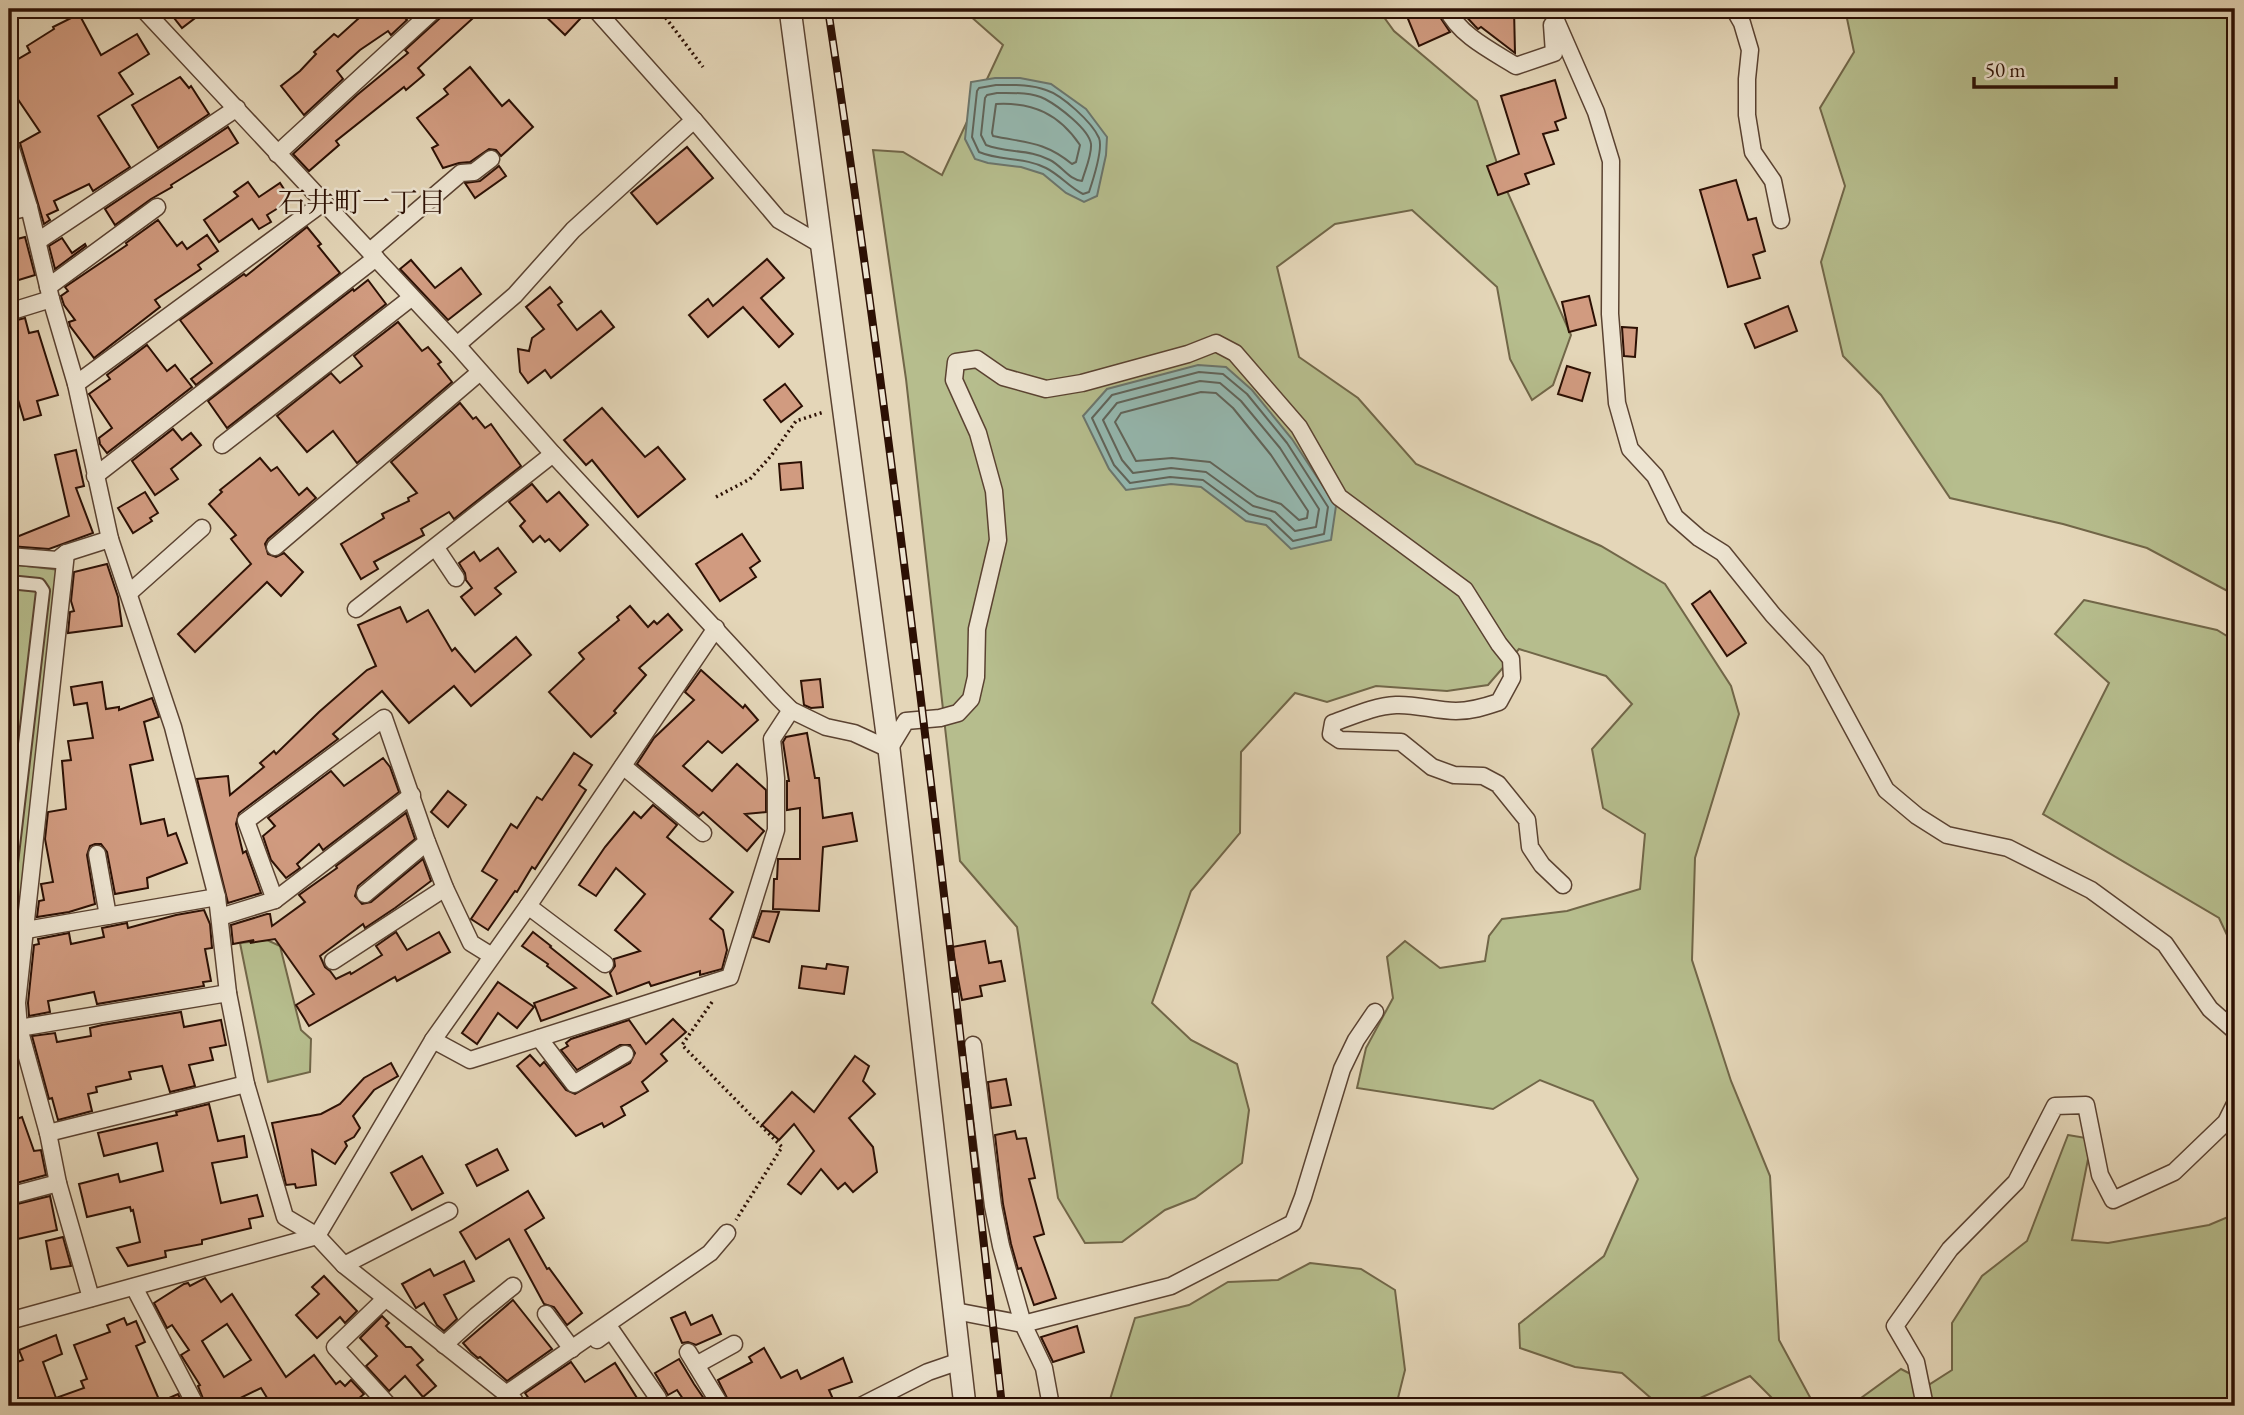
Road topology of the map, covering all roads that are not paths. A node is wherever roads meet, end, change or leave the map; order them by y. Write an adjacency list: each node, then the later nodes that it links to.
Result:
1 (143, 9): 8 (street)
2 (435, 9): 11 (street)
3 (595, 9): 9 (street)
4 (790, 9): 19 (street)
5 (1447, 9): 6 (street)
6 (1551, 9): 64 (street)
7 (1734, 9): 17 (street)
8 (237, 108): 11 (street); 18 (street)
9 (694, 120): 19 (street); 24 (street)
10 (9, 142): 14 (street)
11 (277, 153): 13 (street)
12 (491, 159): 20 (street)
13 (324, 202): 20 (street); 26 (street)
14 (29, 207): 16 (street); 18 (street)
15 (157, 207): 21 (street)
16 (9, 212)
17 (1781, 220)
18 (38, 242): 21 (street)
19 (820, 244): 42 (street)
20 (373, 255): 22 (street); 29 (street)
21 (50, 293): 23 (street); 26 (street)
22 (411, 298): 24 (street); 27 (street)
23 (9, 312)
24 (457, 345): 25 (street)
25 (480, 372): 28 (street); 32 (street)
26 (76, 384): 29 (street)
27 (222, 445)
28 (554, 454): 33 (street); 40 (street)
29 (95, 476): 31 (street)
30 (202, 528): 38 (street)
31 (110, 539): 34 (street); 38 (street)
32 (275, 547)
33 (436, 548): 36 (street); 39 (street)
34 (66, 553): 35 (street); 57 (street)
35 (9, 556)
36 (456, 578)
37 (9, 582): 48 (street)
38 (129, 593): 52 (street)
39 (356, 609)
40 (716, 628): 41 (street); 43 (street)
41 (791, 710): 42 (street); 65 (street)
42 (889, 749): 49 (street); 82 (street)
43 (623, 766): 45 (street); 54 (street)
44 (412, 795): 46 (street); 53 (street); 53 (street)
45 (703, 833)
46 (427, 842): 50 (street); 51 (street)
47 (97, 854): 55 (street)
48 (9, 880)
49 (1563, 885)
50 (445, 888): 58 (street); 59 (street)
51 (365, 894)
52 (217, 897): 55 (street); 56 (street)
53 (275, 900): 56 (street)
54 (528, 906): 58 (street); 60 (street)
55 (108, 916): 57 (street)
56 (220, 917): 61 (street)
57 (26, 930): 63 (street)
58 (492, 956): 66 (street)
59 (333, 961)
60 (604, 964)
61 (228, 993): 63 (street); 69 (street)
62 (1375, 1012): 85 (street)
63 (19, 1028): 71 (street)
64 (2235, 1031)
65 (539, 1038): 66 (street); 68 (street)
66 (433, 1040): 76 (street)
67 (973, 1045): 85 (street)
68 (625, 1054)
69 (246, 1084): 71 (street); 76 (street)
70 (2235, 1104): 98 (street)
71 (48, 1133): 72 (street)
72 (58, 1183): 73 (street); 80 (street)
73 (9, 1196)
74 (449, 1211): 77 (street)
75 (727, 1233): 88 (street)
76 (317, 1236): 77 (street); 79 (street)
77 (344, 1265): 81 (street)
78 (513, 1286): 87 (street)
79 (134, 1287): 80 (street); 92 (street)
80 (91, 1298): 84 (street)
81 (384, 1298): 87 (street); 93 (street)
82 (955, 1311): 85 (street); 89 (street)
83 (547, 1314): 88 (street)
84 (9, 1321)
85 (1023, 1324): 97 (street)
86 (734, 1344): 94 (street)
87 (444, 1345): 91 (street)
88 (576, 1346): 90 (street); 91 (street)
89 (960, 1361): 95 (street); 96 (street)
90 (658, 1398)
91 (511, 1400)
92 (197, 1406)
93 (388, 1406)
94 (721, 1406)
95 (861, 1406)
96 (965, 1406)
97 (1051, 1406)
98 (1925, 1406)

